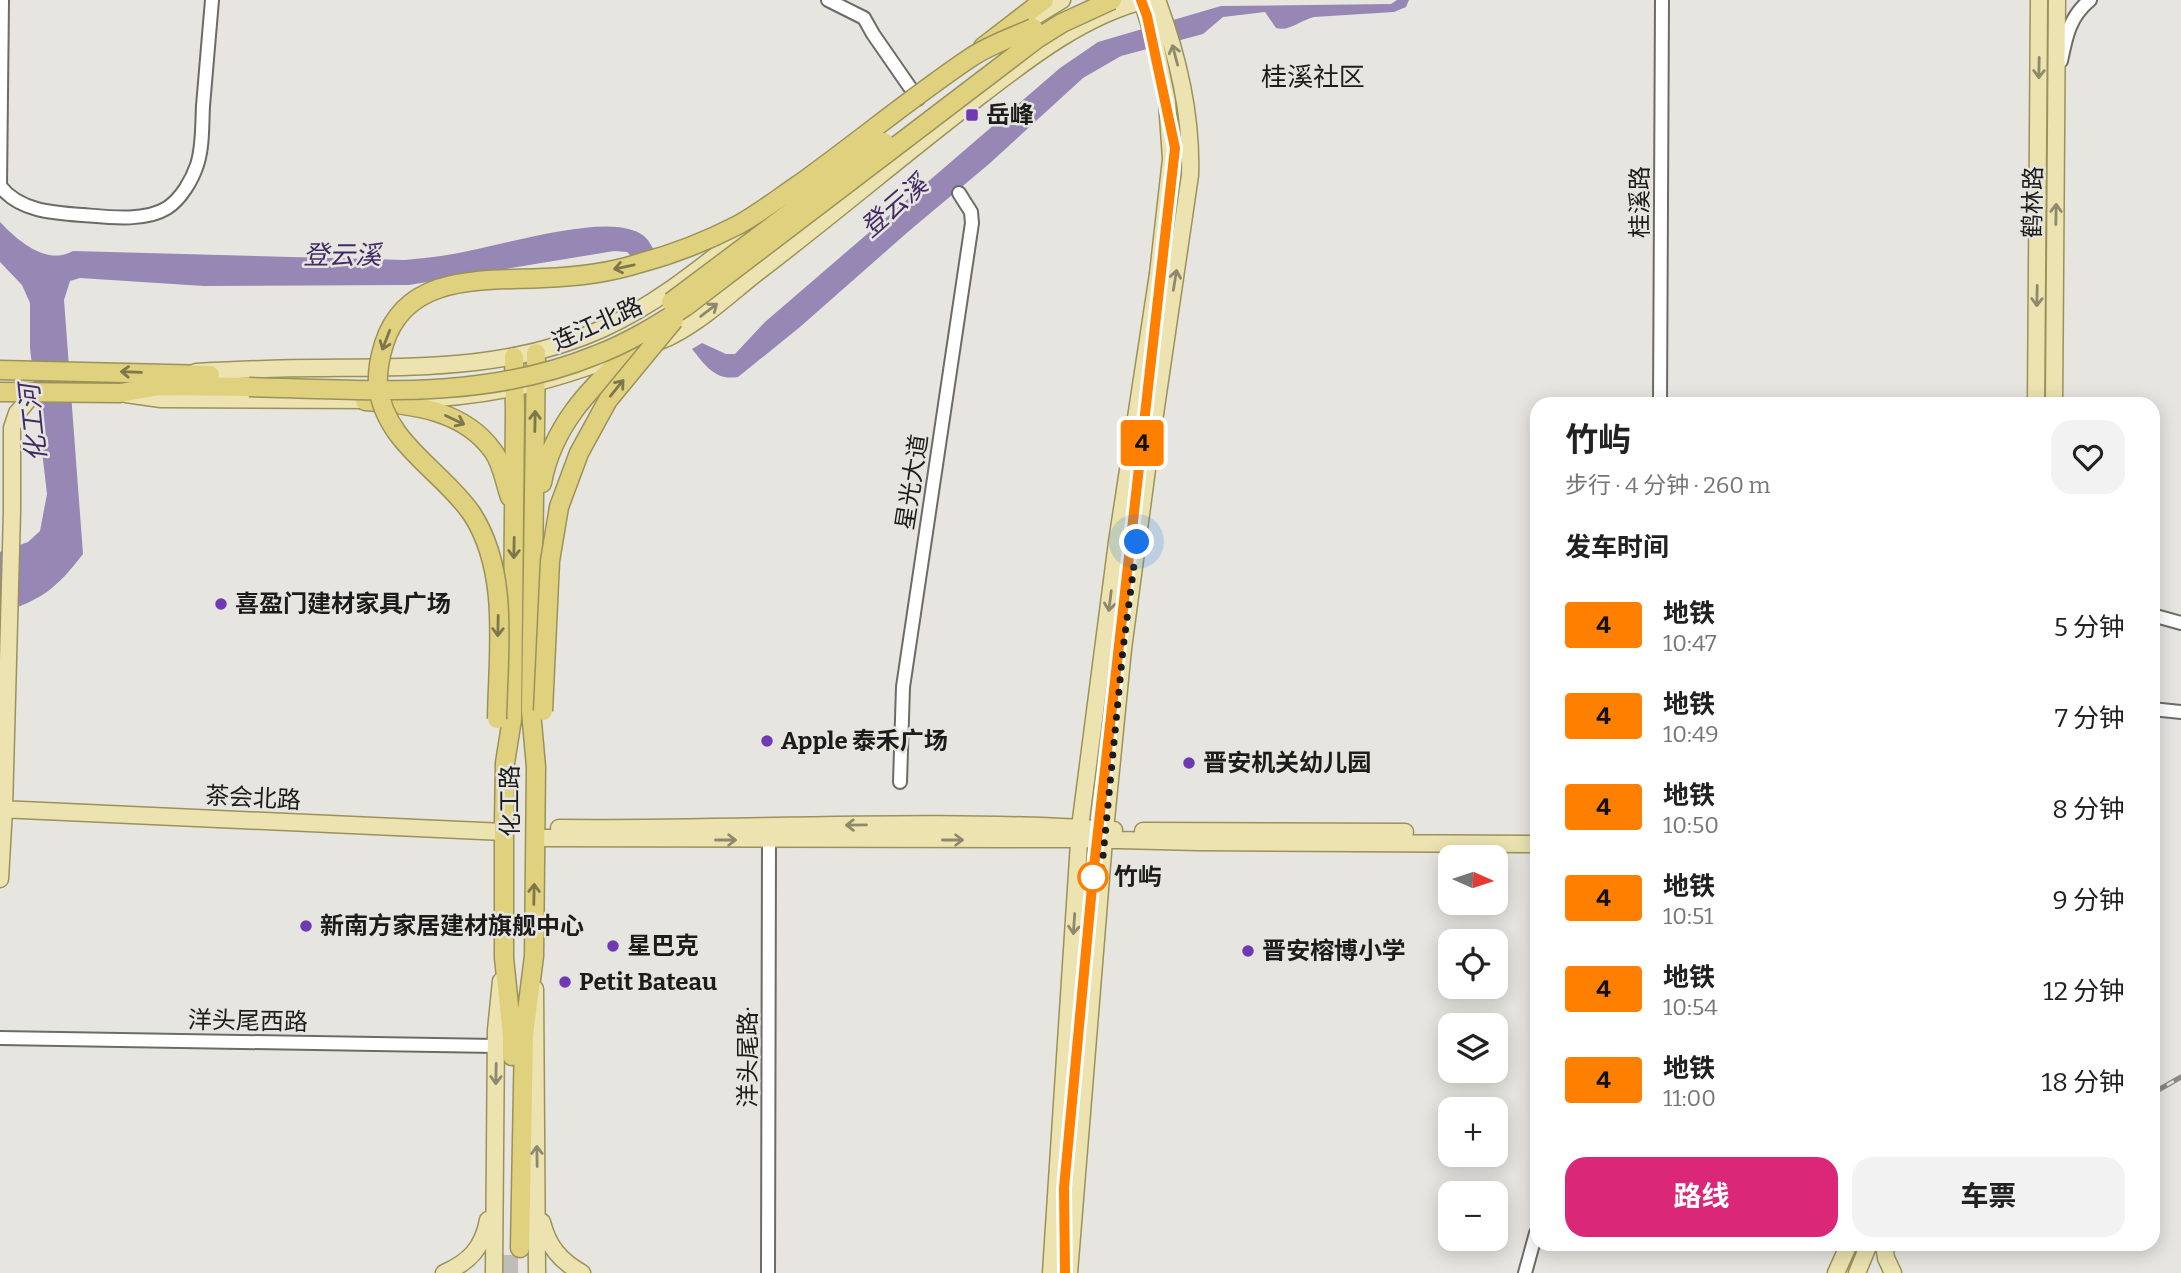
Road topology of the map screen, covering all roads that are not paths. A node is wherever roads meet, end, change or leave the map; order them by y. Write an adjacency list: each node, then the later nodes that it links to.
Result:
1 (2, 0): 2 (street)
2 (212, 0)
3 (828, 0): 14 (street)
4 (857, 0): 14 (street)
5 (1044, 0): 16 (highway, bridge)
6 (1062, 0): 18 (main road)
7 (1083, 0): 15 (highway, 连江北路)
8 (1112, 0): 20 (highway, 连江北路, bridge)
9 (1147, 0): 22 (main road, one-way to 9); 51 (main road, one-way to 51); 53 (main road, one-way to 9)
10 (1662, 0): 32 (street, 桂溪路)
11 (2039, 0): 33 (main road, one-way to 33)
12 (2057, 0): 17 (main road, 鹤林路)
13 (2090, 0): 17 (street)
14 (864, 18): 18 (street)
15 (1033, 28): 16 (highway, bridge); 26 (highway, 连江北路, bridge)
16 (972, 56): 45 (highway, one-way to 45, bridge)
17 (2057, 82): 34 (main road, 鹤林路, one-way to 17)
18 (918, 99): 21 (main road)
19 (959, 193): 47 (street, 星光大道)
20 (685, 307): 26 (highway, 连江北路, bridge); 46 (highway, one-way to 20, bridge)
21 (536, 352): 23 (main road); 27 (highway, 化工路)
22 (629, 352): 27 (main road); 39 (highway)
23 (514, 358): 25 (main road); 28 (highway, 化工路)
24 (0, 370): 25 (highway, 连江北路, one-way to 24)
25 (174, 374): 26 (highway, 连江北路)
26 (249, 381): 31 (highway, 连江北路)
27 (536, 384): 28 (main road); 39 (highway, 化工路, one-way to 27)
28 (515, 389): 35 (main road); 37 (highway, 化工路)
29 (0, 392): 30 (highway, 连江北路)
30 (35, 392): 31 (highway, 连江北路); 38 (main road)
31 (120, 393): 35 (main road)
32 (1660, 397)
33 (2036, 397)
34 (2054, 397)
35 (365, 401): 37 (highway, one-way to 37)
36 (0, 430): 38 (main road)
37 (514, 508): 45 (highway, 化工路, one-way to 45)
38 (6, 548): 40 (main road)
39 (533, 570): 46 (highway, 化工路)
40 (5, 611): 48 (main road)
41 (2160, 617): 42 (street)
42 (2181, 623)
43 (2160, 710): 44 (street)
44 (2181, 712)
45 (505, 763): 49 (highway, 化工路)
46 (536, 767): 50 (highway, 化工路)
47 (900, 782)
48 (2, 804): 49 (main road, 茶会北路); 56 (main road)
49 (504, 827): 58 (highway, 化工路)
50 (535, 833): 51 (main road, one-way to 50); 54 (main road, one-way to 54); 57 (highway, 化工路, one-way to 50)
51 (1080, 833): 53 (main road); 54 (main road, one-way to 51); 72 (main road, one-way to 72)
52 (1530, 833): 53 (main road)
53 (1105, 835): 55 (main road); 73 (main road)
54 (769, 840): 71 (street, 洋头尾路·)
55 (1530, 844)
56 (0, 879)
57 (534, 956): 58 (highway, 化工路); 62 (main road, one-way to 57)
58 (504, 958): 60 (main road)
59 (0, 1038): 60 (street, 洋头尾西路)
60 (496, 1046): 61 (main road, one-way to 61)
61 (495, 1186): 67 (main road); 68 (main road)
62 (537, 1204): 69 (main road); 70 (main road)
63 (1531, 1251): 74 (street)
64 (1846, 1251): 75 (main road)
65 (1867, 1251): 76 (main road)
66 (1885, 1251): 77 (main road)
67 (444, 1273)
68 (494, 1273)
69 (537, 1273)
70 (582, 1273)
71 (768, 1273)
72 (1051, 1273)
73 (1069, 1273)
74 (1524, 1273)
75 (1836, 1273)
76 (1857, 1273)
77 (1893, 1273)

